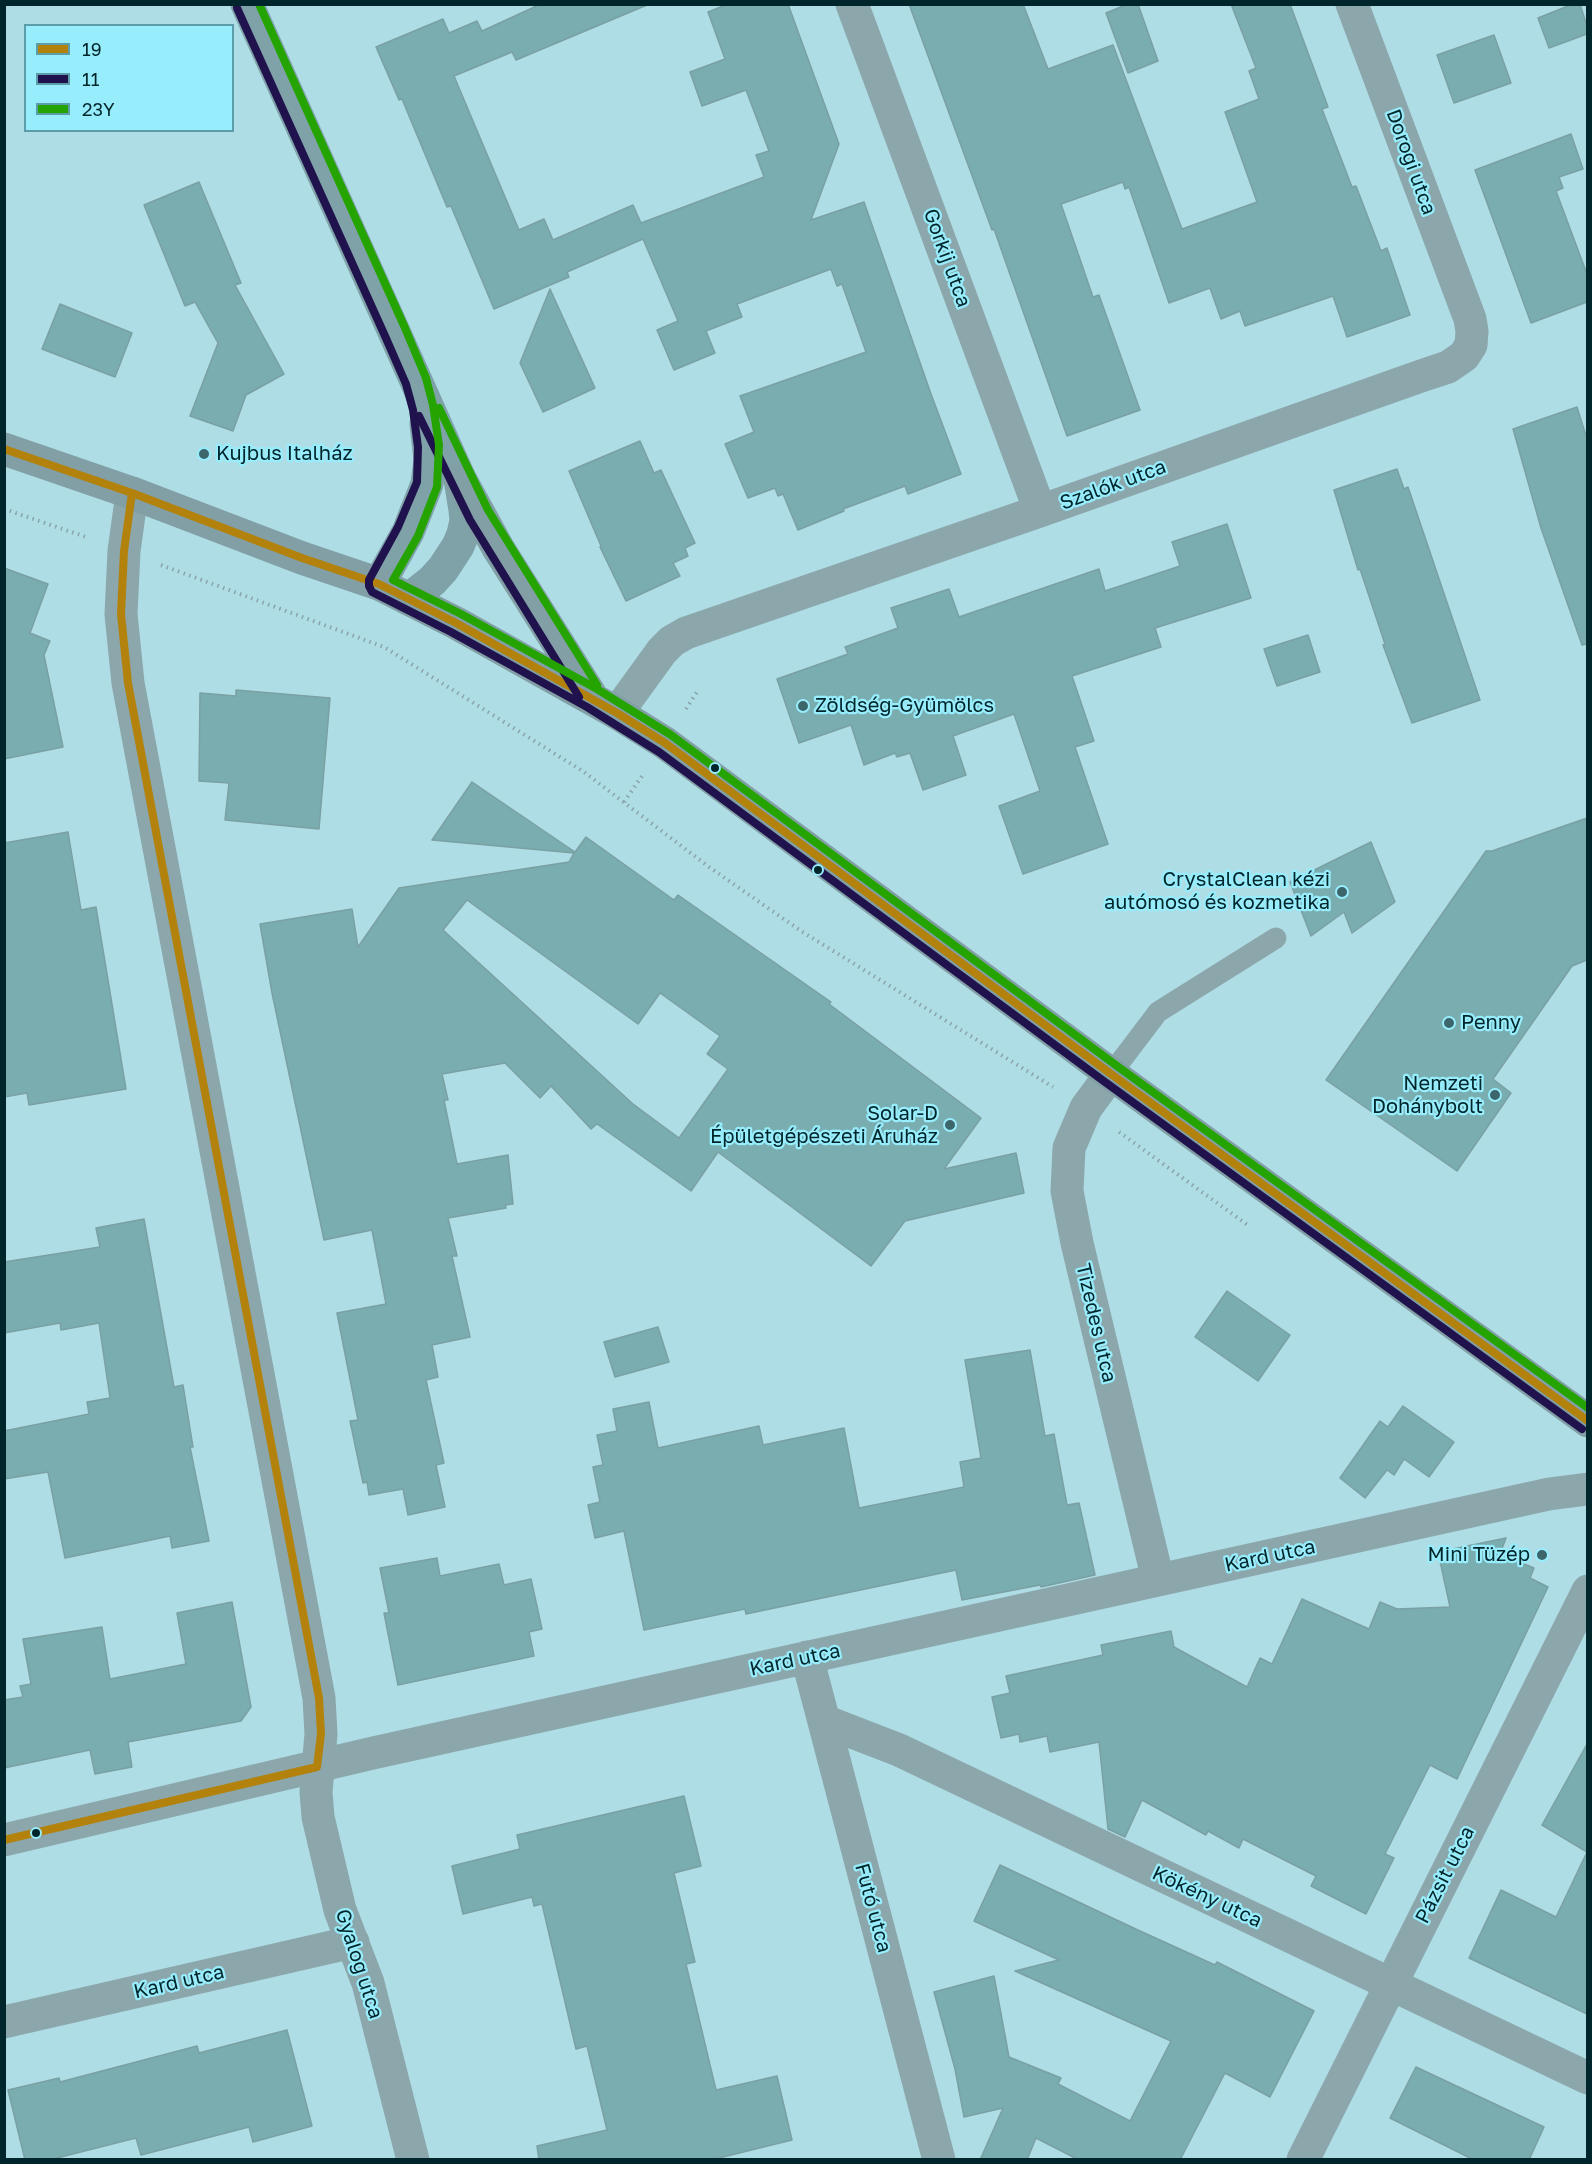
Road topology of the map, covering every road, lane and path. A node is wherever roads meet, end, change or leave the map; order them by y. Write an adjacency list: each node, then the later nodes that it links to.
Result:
1 (247, 4): 5 (main road)
2 (852, 4): 10 (street, Gorkij utca)
3 (1352, 4): 4 (street, Dorogi utca)
4 (1470, 319): 10 (street, Szalók utca)
5 (416, 381): 7 (main road); 12 (main road)
6 (4, 449): 8 (main road)
7 (460, 479): 13 (main road); 14 (main road)
8 (132, 493): 11 (street, Gyalog utca); 12 (main road)
9 (4, 508): 11 (path)
10 (1040, 511): 14 (street, Szalók utca)
11 (124, 551): 17 (path); 25 (street, Gyalog utca)
12 (379, 584): 13 (main road)
13 (409, 599): 14 (main road)
14 (605, 705): 16 (main road)
15 (1276, 938): 16 (lane)
16 (1111, 1074): 17 (street, Tizedes utca); 19 (main road)
17 (1086, 1108): 18 (path); 21 (street, Tizedes utca)
18 (1250, 1227)
19 (1587, 1421)
20 (1587, 1489): 21 (street, Kard utca)
21 (1158, 1580): 23 (street, Kard utca)
22 (1587, 1591): 28 (street, Pázsit utca)
23 (807, 1657): 24 (street, Futó utca); 25 (street, Kard utca)
24 (824, 1721): 28 (street, Kökény utca); 32 (street, Futó utca)
25 (317, 1767): 26 (street, Kard utca); 27 (street, Gyalog utca)
26 (4, 1840)
27 (353, 1942): 29 (street, Kard utca); 31 (street, Gyalog utca)
28 (1390, 1984): 30 (street, Kökény utca); 33 (street, Pázsit utca)
29 (4, 2022)
30 (1587, 2078)
31 (413, 2160)
32 (939, 2160)
33 (1303, 2160)

